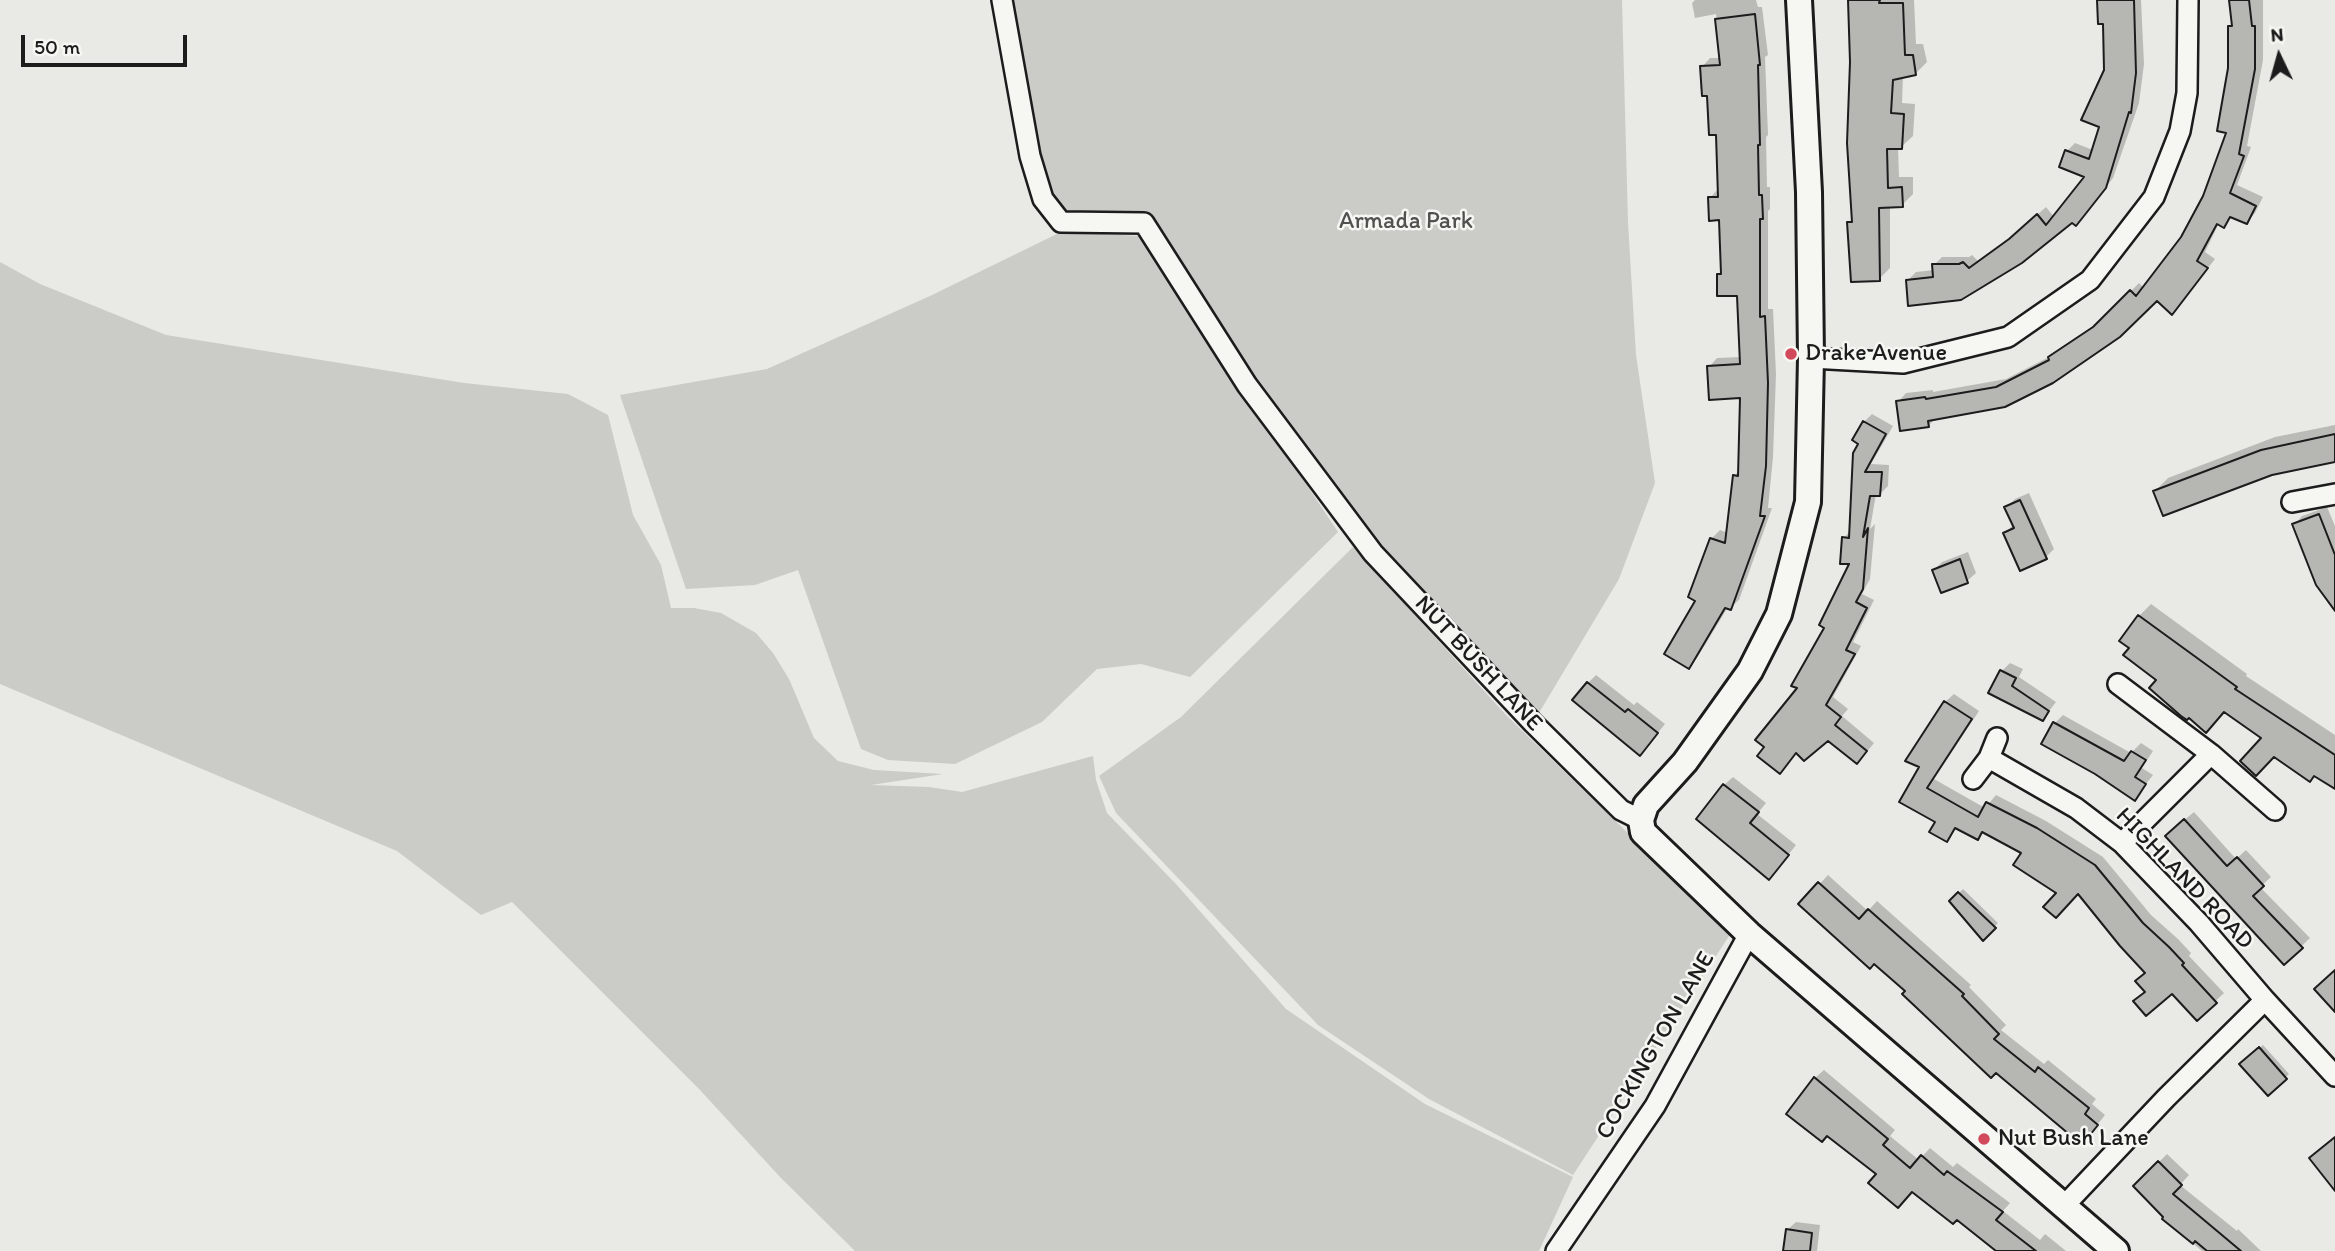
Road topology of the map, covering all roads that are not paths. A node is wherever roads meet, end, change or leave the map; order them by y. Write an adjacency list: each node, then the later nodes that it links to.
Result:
1 (1002, 0): 13 (street, NUT BUSH LANE)
2 (1799, 0): 4 (street)
3 (2188, 0): 4 (street)
4 (1811, 358): 13 (street)
5 (2335, 494): 6 (street)
6 (2292, 502)
7 (2118, 684): 9 (street)
8 (1997, 738): 10 (street)
9 (2211, 754): 12 (street); 14 (street)
10 (1989, 758): 11 (street); 14 (street, HIGHLAND ROAD)
11 (1973, 779)
12 (2275, 810)
13 (1641, 820): 15 (street, NUT BUSH LANE)
14 (2122, 843): 16 (street, HIGHLAND ROAD)
15 (1749, 934): 18 (street, NUT BUSH LANE); 19 (street, COCKINGTON LANE)
16 (2265, 1000): 17 (street, HIGHLAND ROAD); 18 (street)
17 (2335, 1076)
18 (2063, 1207): 20 (street, NUT BUSH LANE)
19 (1556, 1251)
20 (2116, 1251)

